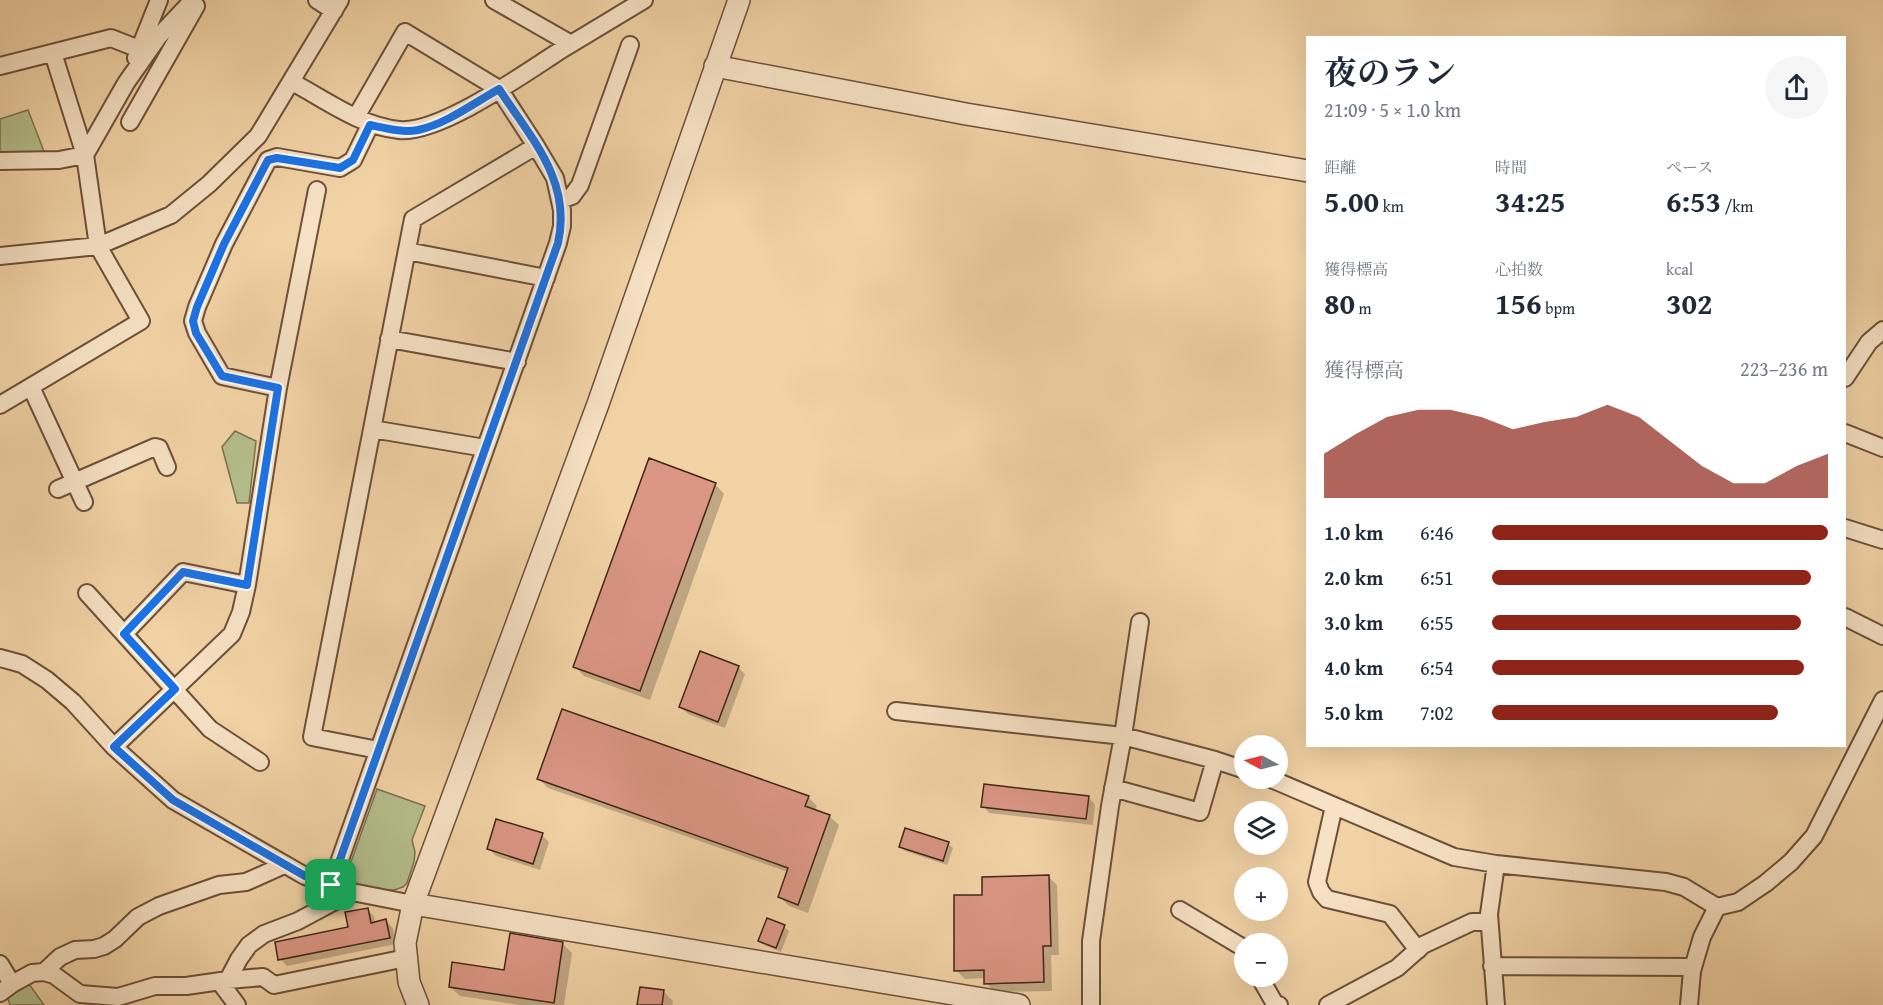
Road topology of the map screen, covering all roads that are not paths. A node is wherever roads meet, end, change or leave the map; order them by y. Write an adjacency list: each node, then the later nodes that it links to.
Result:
1 (159, 0): 11 (street)
2 (193, 0): 16 (street)
3 (199, 0): 19 (street)
4 (317, 0): 8 (street)
5 (494, 0): 9 (street)
6 (644, 0): 9 (street)
7 (739, 0): 14 (street)
8 (337, 5): 15 (street)
9 (571, 44): 17 (street)
10 (630, 45): 25 (street)
11 (140, 48): 12 (street); 16 (street)
12 (53, 53): 13 (street); 21 (street)
13 (0, 66)
14 (715, 66): 23 (street); 70 (street)
15 (292, 81): 18 (street); 26 (street)
16 (126, 82): 21 (street)
17 (499, 89): 18 (street); 18 (street); 20 (street)
18 (363, 121): 35 (street)
19 (130, 122)
20 (536, 146): 25 (street); 27 (street)
21 (86, 155): 22 (street); 26 (street)
22 (0, 161)
23 (1306, 171)
24 (317, 190): 35 (street)
25 (560, 200): 29 (street)
26 (98, 246): 28 (street); 34 (street)
27 (407, 250): 29 (street); 31 (street)
28 (0, 256)
29 (546, 278): 32 (street)
30 (1883, 330): 33 (street)
31 (389, 339): 32 (street); 37 (street)
32 (517, 362): 39 (street)
33 (1846, 376)
34 (31, 387): 36 (street); 42 (street)
35 (278, 388): 47 (street)
36 (0, 405)
37 (372, 429): 39 (street); 59 (street)
38 (1846, 433): 40 (street)
39 (485, 448): 59 (street)
40 (1883, 448)
41 (167, 467): 42 (street)
42 (74, 482): 43 (street); 44 (street)
43 (58, 489)
44 (84, 502)
45 (1846, 528): 46 (street)
46 (1883, 540)
47 (247, 585): 51 (street); 54 (street)
48 (87, 593): 51 (street)
49 (1846, 618): 52 (street)
50 (1140, 622): 57 (street)
51 (124, 634): 54 (street)
52 (1883, 636)
53 (0, 658): 58 (street)
54 (175, 689): 58 (street); 61 (street)
55 (1883, 700): 71 (street)
56 (896, 711): 57 (street)
57 (1123, 736): 60 (street); 64 (street)
58 (114, 747): 67 (street)
59 (378, 750): 68 (street)
60 (1215, 760): 62 (street); 64 (street)
61 (260, 762)
62 (1234, 766)
63 (1288, 786): 65 (street)
64 (1113, 788): 87 (street)
65 (1334, 807): 66 (street); 75 (street)
66 (1496, 864): 71 (street); 73 (street)
67 (284, 865): 68 (street); 80 (street)
68 (331, 885): 69 (street)
69 (352, 892): 70 (street); 81 (street)
70 (413, 903): 76 (street); 86 (street)
71 (1717, 908): 79 (street)
72 (1180, 910): 74 (street)
73 (1489, 922): 75 (street); 78 (street)
74 (1234, 942)
75 (1418, 950): 89 (street)
76 (406, 958): 81 (street); 85 (street)
77 (0, 964): 83 (street)
78 (1492, 966): 79 (street); 90 (street)
79 (1693, 967): 91 (street)
80 (44, 972): 81 (street); 83 (street)
81 (224, 980): 84 (street)
82 (1265, 987): 88 (street)
83 (6, 988)
84 (237, 1005)
85 (418, 1005)
86 (1019, 1005)
87 (1091, 1005)
88 (1279, 1005)
89 (1328, 1005)
90 (1496, 1005)
91 (1689, 1005)

